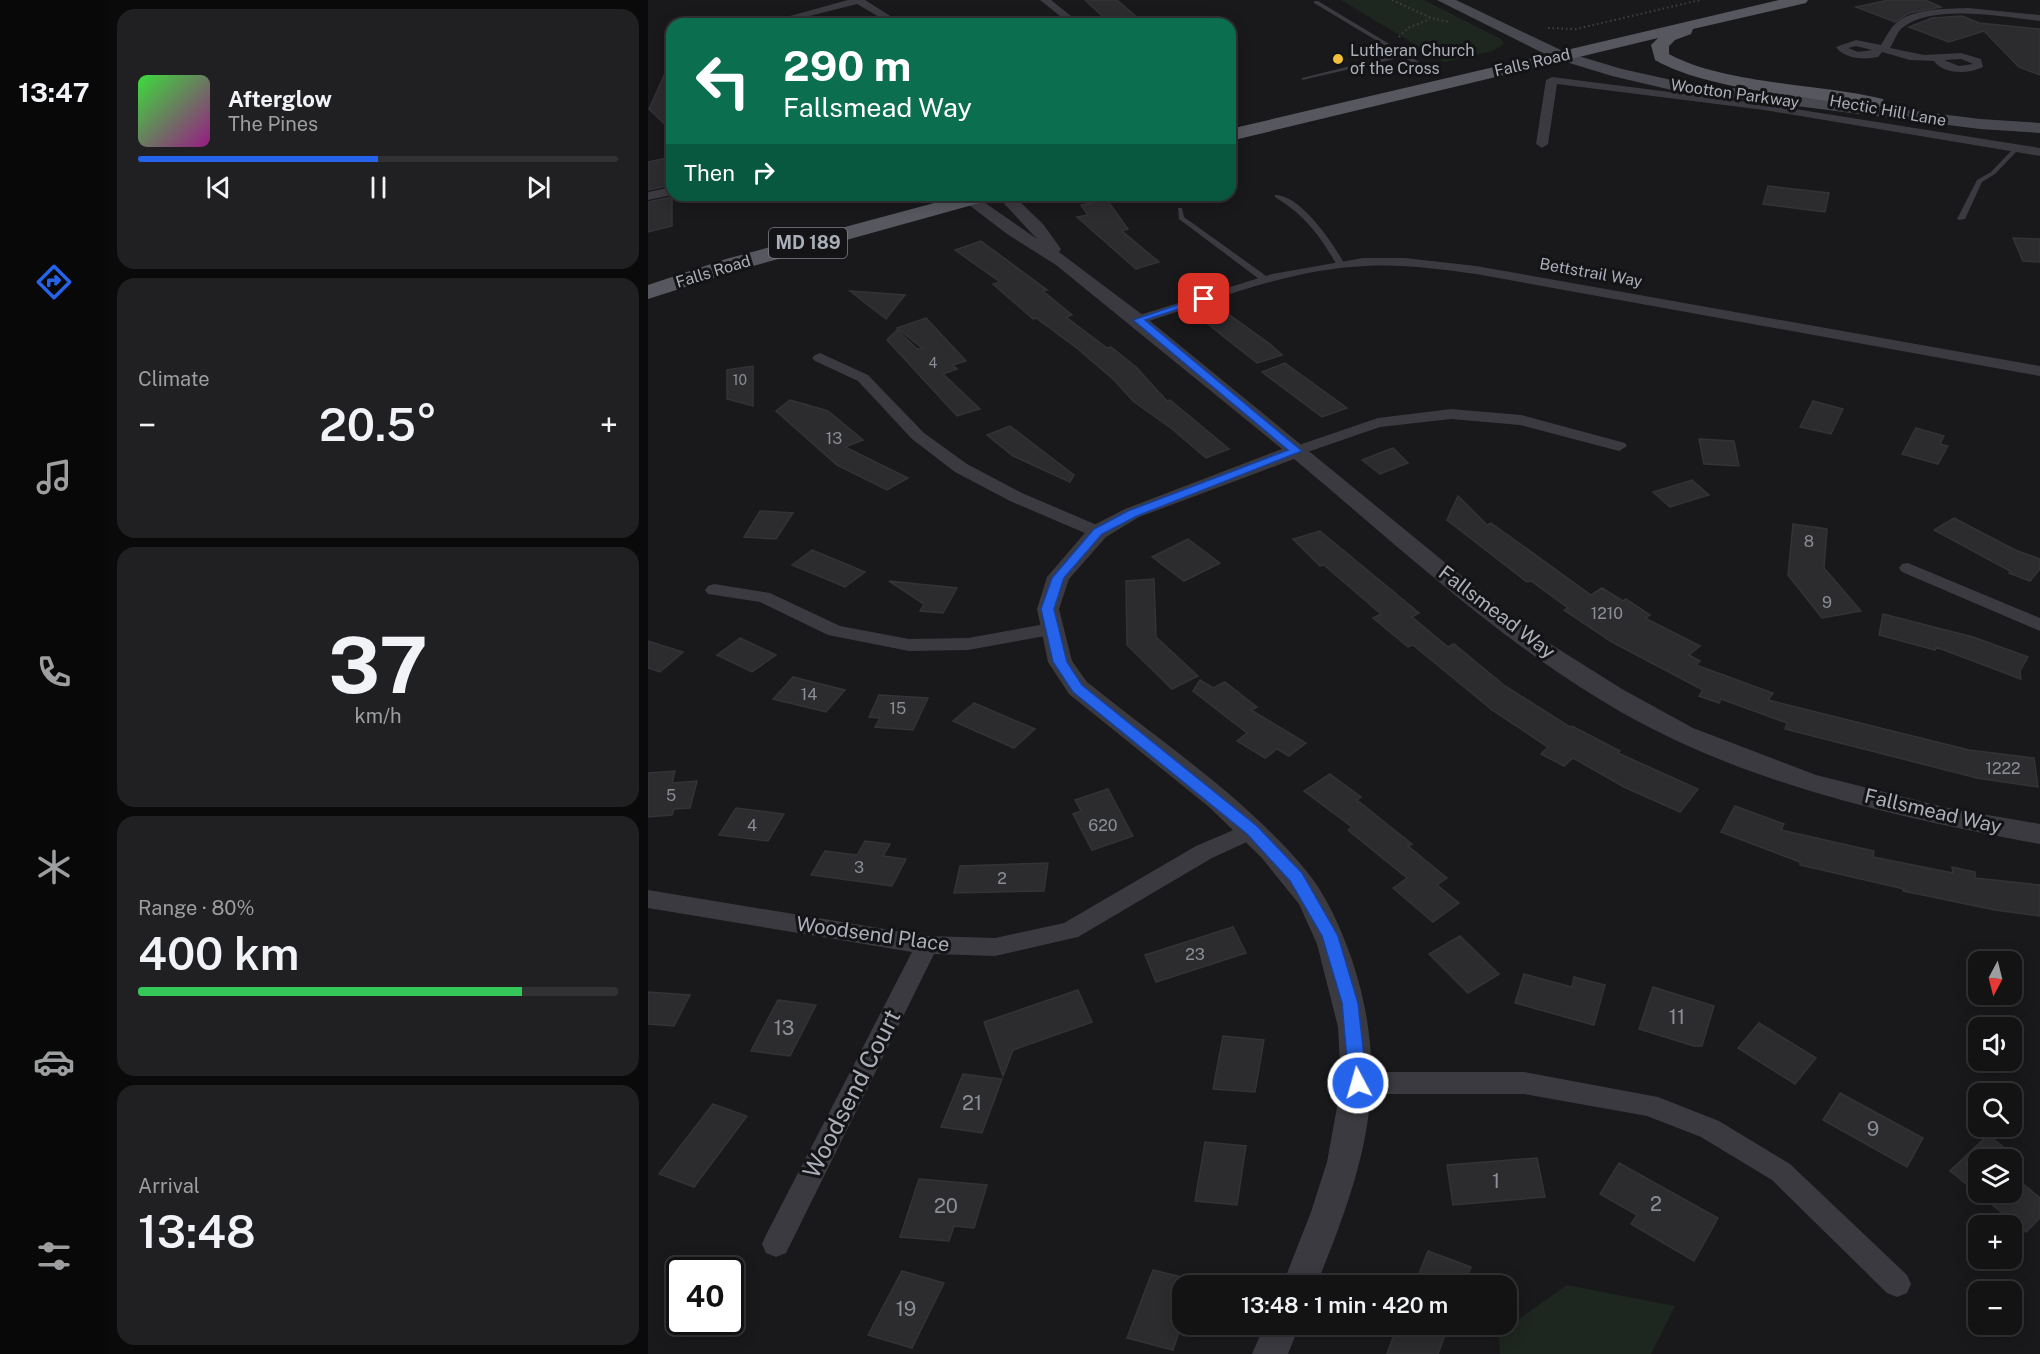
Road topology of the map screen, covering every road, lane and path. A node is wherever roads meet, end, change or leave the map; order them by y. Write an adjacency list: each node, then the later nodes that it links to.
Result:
1 (859, 0): 9 (street); 10 (street)
2 (1045, 0): 11 (street)
3 (1444, 0): 15 (main road)
4 (1474, 0): 15 (main road)
5 (1700, 0): 15 (path)
6 (1736, 0): 17 (main road, Falls Road)
7 (1800, 0): 14 (main road, Falls Road)
8 (1316, 2): 16 (lane)
9 (789, 18)
10 (888, 18)
11 (1068, 18)
12 (1431, 18): 16 (path)
13 (2040, 18): 20 (street)
14 (1715, 20): 18 (main road, Falls Road); 23 (main road)
15 (1539, 38): 17 (main road, Falls Road); 21 (main road, Falls Road)
16 (1381, 41): 19 (lane)
17 (1560, 48): 18 (main road, Falls Road); 25 (main road, Wootton Parkway); 26 (main road, Falls Road)
18 (1588, 50): 23 (main road, Wootton Parkway)
19 (1404, 56): 21 (lane); 22 (lane)
20 (1938, 59)
21 (1431, 71): 24 (main road, Falls Road)
22 (1304, 79)
23 (1876, 102): 25 (main road, Wootton Parkway)
24 (1236, 117)
25 (2040, 126)
26 (1236, 133)
27 (1542, 144): 28 (street, Hectic Hill Lane)
28 (2016, 149): 29 (street, Hectic Hill Lane); 38 (lane)
29 (2040, 152)
30 (666, 192): 31 (street)
31 (648, 196)
32 (1277, 196): 40 (lane)
33 (895, 201): 41 (main road, Falls Road / MD 189)
34 (960, 201): 43 (main road, Falls Road / MD 189)
35 (979, 201): 39 (street, Fallsmead Way)
36 (1010, 201): 39 (street, Fallsmead Way)
37 (1180, 209): 42 (lane)
38 (1961, 219)
39 (1062, 261): 44 (street, Fallsmead Way)
40 (1341, 265): 42 (street, Bettstrail Way); 46 (street, Bettstrail Way)
41 (648, 270)
42 (1266, 280): 44 (street, Bettstrail Way)
43 (648, 292)
44 (1138, 320): 48 (street, Fallsmead Way)
45 (820, 358): 49 (street)
46 (2040, 371)
47 (1619, 446): 48 (street)
48 (1296, 451): 49 (street); 55 (street, Fallsmead Way)
49 (1098, 532): 53 (street)
50 (1908, 568): 52 (street)
51 (714, 590): 53 (street)
52 (2040, 625)
53 (1051, 629): 54 (street)
54 (1252, 830): 57 (street, Woodsend Place); 58 (street)
55 (2040, 834)
56 (648, 899): 57 (street, Woodsend Place)
57 (927, 945): 59 (street, Woodsend Court)
58 (1358, 1083): 60 (street); 61 (street)
59 (776, 1244)
60 (1304, 1275)
61 (1897, 1284)
62 (1278, 1335): 63 (street)
63 (1270, 1354)

